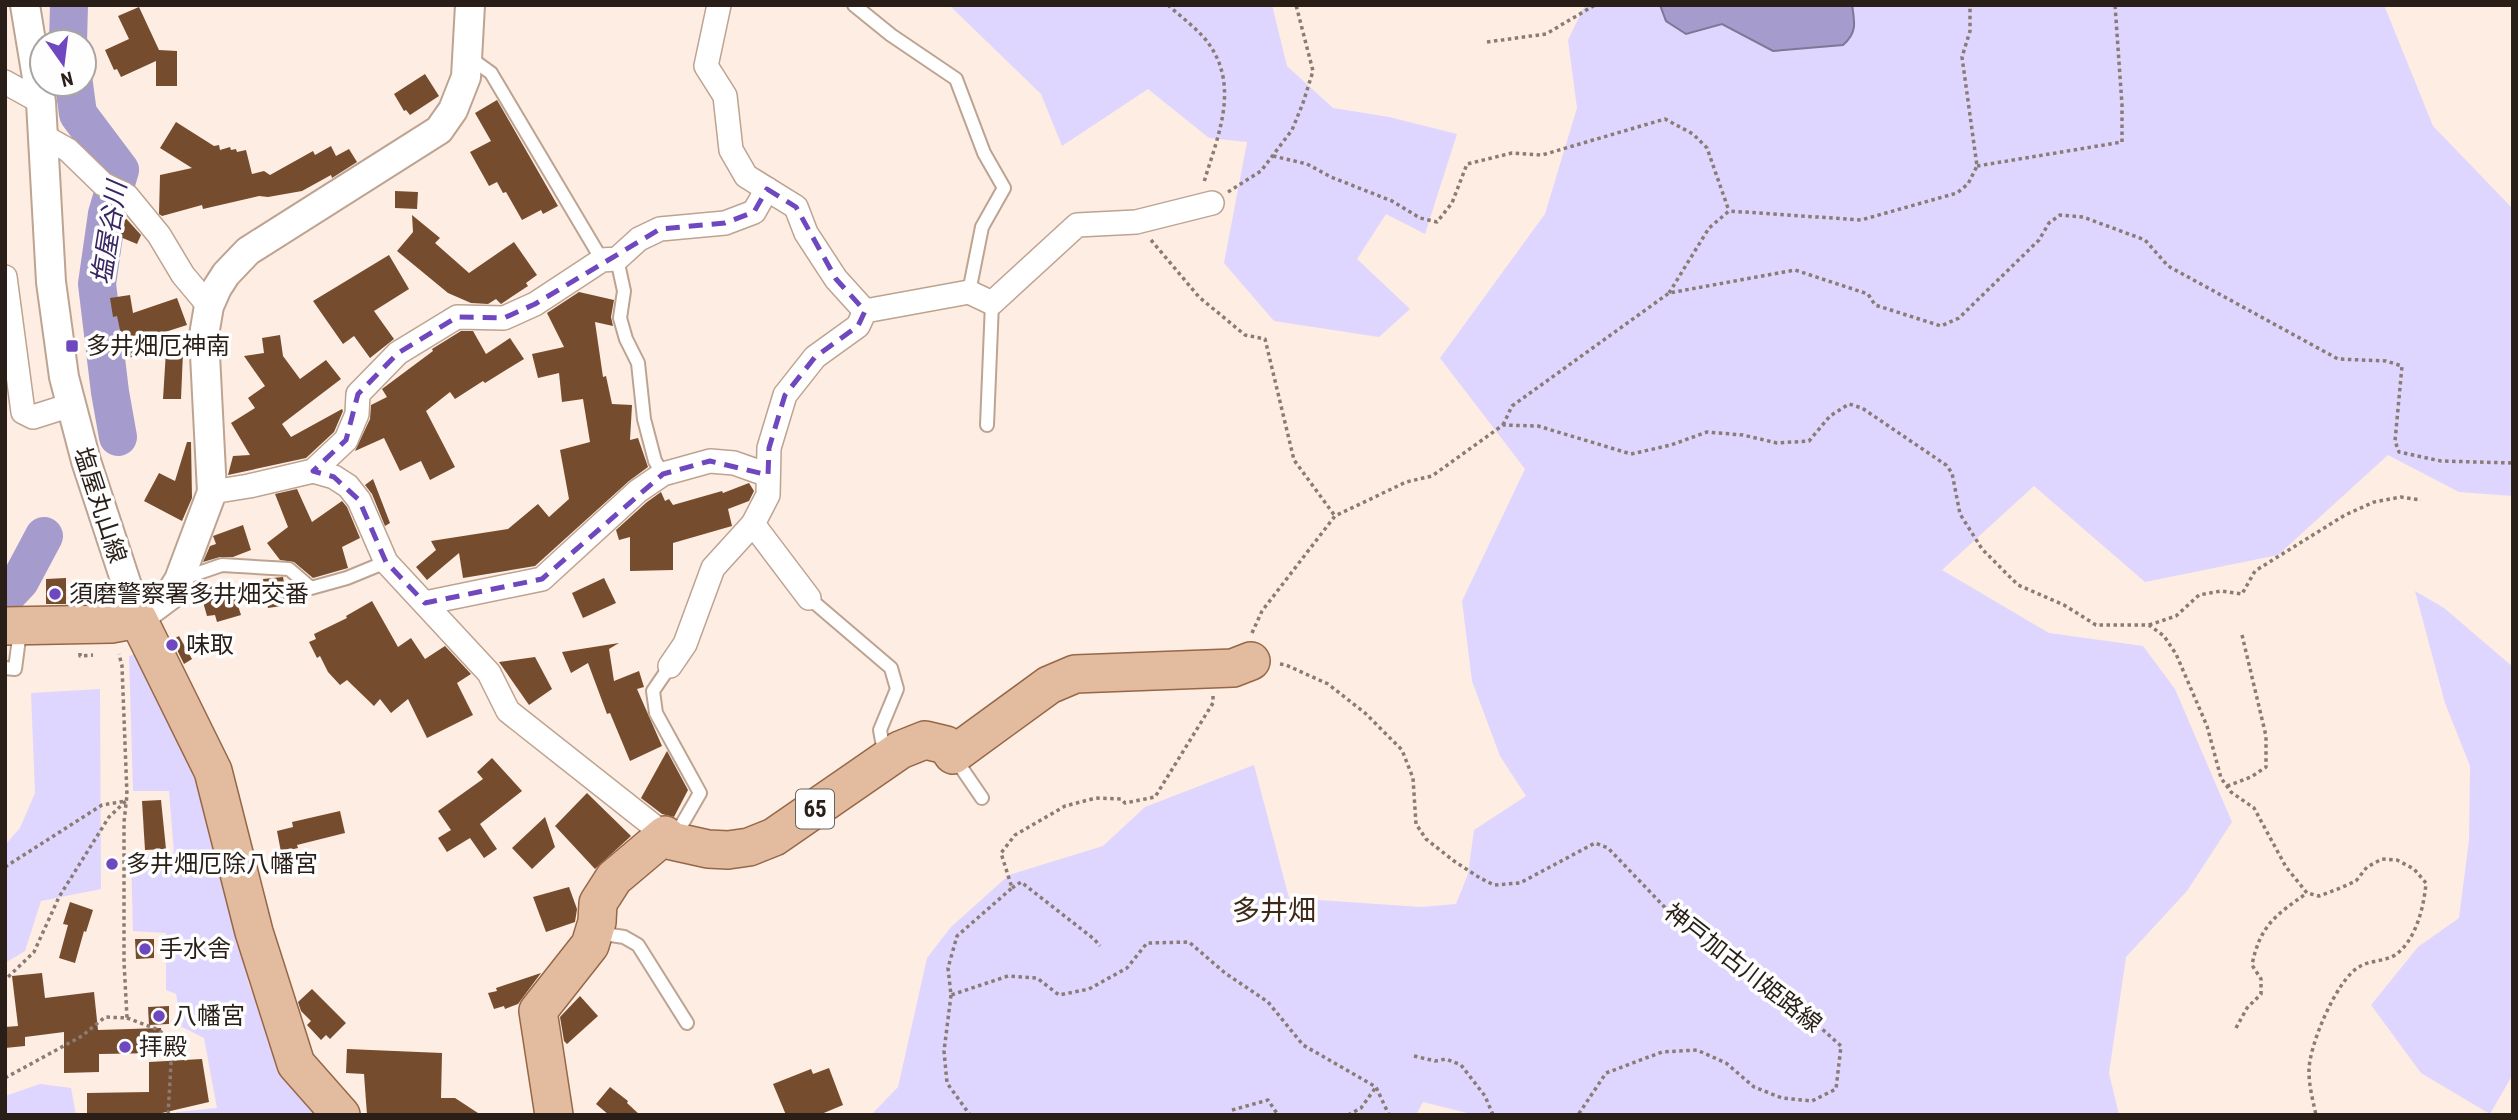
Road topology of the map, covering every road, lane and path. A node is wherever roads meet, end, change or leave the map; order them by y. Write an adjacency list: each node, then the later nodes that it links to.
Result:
1 (25, 5): 13 (street, 塩屋丸山線)
2 (470, 5): 11 (street)
3 (719, 5): 17 (street)
4 (854, 5): 23 (lane)
5 (1168, 5): 18 (path)
6 (1296, 5): 15 (path)
7 (1595, 5): 10 (path)
8 (1970, 5): 16 (path)
9 (2115, 5): 16 (path)
10 (1488, 43)
11 (466, 55): 21 (lane); 26 (street)
12 (5, 82): 13 (street)
13 (41, 102): 14 (street, 塩屋丸山線)
14 (43, 136): 26 (street); 28 (street, 塩屋丸山線)
15 (1273, 156): 18 (path); 19 (path)
16 (1977, 166): 19 (path)
17 (767, 189): 21 (street); 27 (street)
18 (1204, 205): 20 (street)
19 (1729, 211): 24 (path)
20 (1136, 222): 25 (street); 37 (path)
21 (609, 259): 32 (street); 33 (lane)
22 (5, 277): 28 (street)
23 (969, 292): 25 (street); 27 (street)
24 (1669, 293): 30 (path); 31 (path)
25 (992, 303): 29 (lane)
26 (209, 306): 35 (street)
27 (865, 311): 34 (street)
28 (71, 405): 43 (street, 塩屋丸山線)
29 (987, 425)
30 (1503, 425): 37 (path); 44 (path)
31 (2513, 463)
32 (313, 471): 35 (street); 39 (street)
33 (663, 474): 34 (street); 42 (street)
34 (768, 475): 38 (street)
35 (212, 492): 40 (street)
36 (2421, 500): 44 (path)
37 (1335, 516): 48 (path)
38 (753, 524): 41 (street); 49 (street)
39 (386, 562): 40 (lane); 42 (street)
40 (179, 580): 43 (street)
41 (808, 598): 53 (lane)
42 (425, 603): 57 (street)
43 (138, 620): 45 (main road); 73 (main road)
44 (2149, 625): 54 (path)
45 (13, 626): 50 (lane)
46 (2242, 635): 54 (path)
47 (119, 654): 56 (path)
48 (1251, 661): 51 (main road); 80 (path, 神戸加古川姫路線)
49 (670, 666): 57 (lane)
50 (5, 668)
51 (1190, 669): 52 (main road); 59 (path)
52 (953, 755): 53 (main road, 65); 55 (lane)
53 (891, 757): 57 (main road, 65)
54 (2227, 786): 60 (path)
55 (982, 797)
56 (126, 801): 58 (path); 63 (path); 65 (path)
57 (668, 838): 61 (main road)
58 (5, 867)
59 (1012, 888): 62 (path); 64 (path)
60 (2307, 893): 67 (path); 81 (path)
61 (594, 932): 66 (lane); 74 (main road)
62 (1100, 946)
63 (5, 981)
64 (951, 995): 70 (path); 75 (path)
65 (127, 1018): 69 (path); 72 (path)
66 (687, 1023)
67 (2236, 1028)
68 (1413, 1056): 79 (path)
69 (5, 1078)
70 (1376, 1087): 77 (path); 78 (path)
71 (1232, 1110): 76 (path)
72 (168, 1115)
73 (341, 1115)
74 (554, 1115)
75 (970, 1115)
76 (1278, 1115)
77 (1348, 1115)
78 (1389, 1115)
79 (1493, 1115)
80 (1578, 1115)
81 (2316, 1115)

